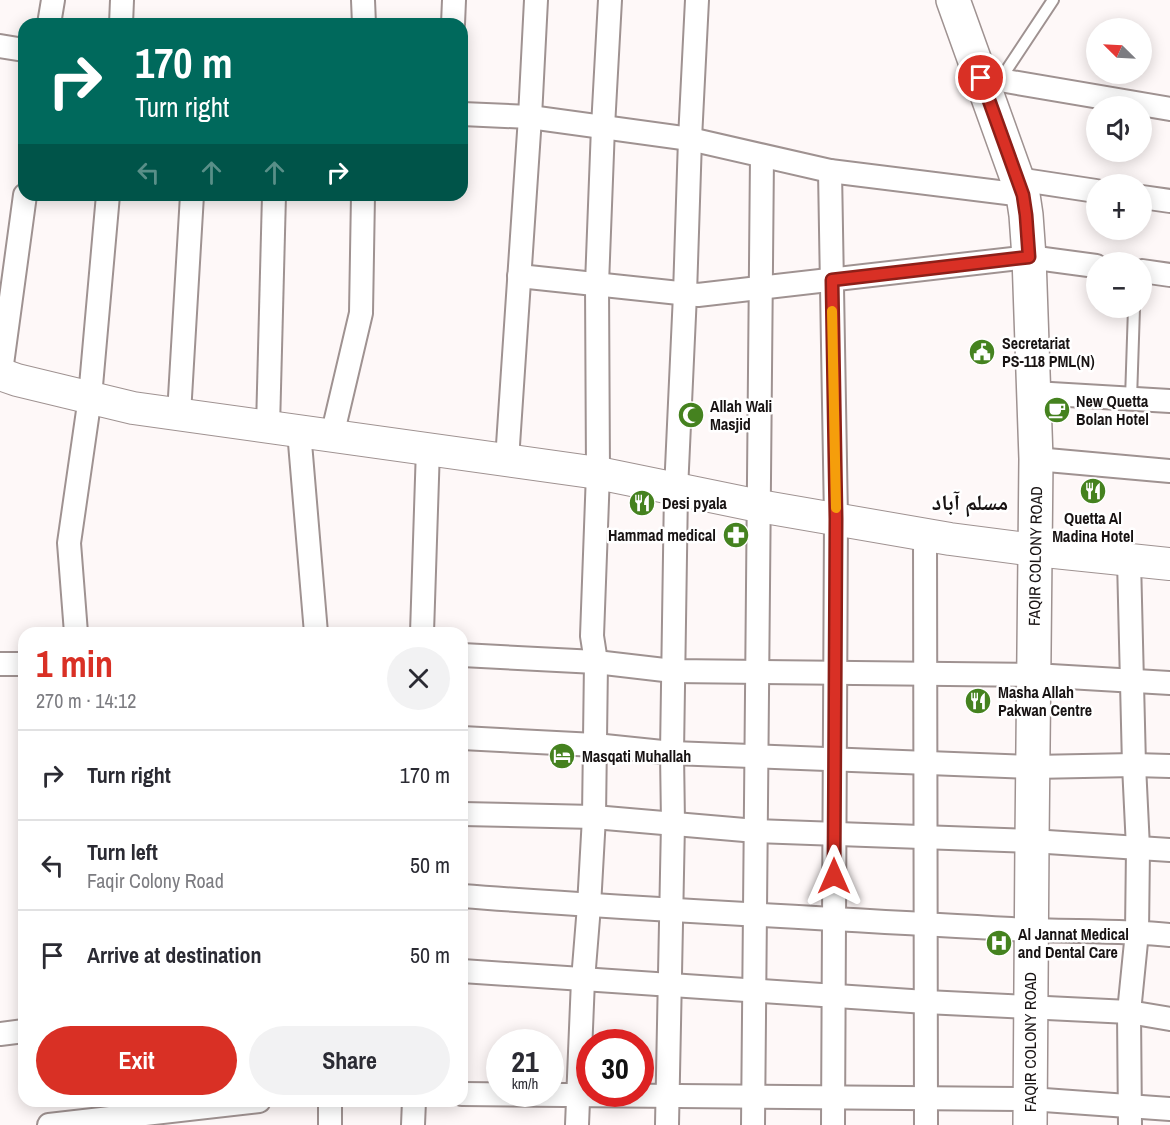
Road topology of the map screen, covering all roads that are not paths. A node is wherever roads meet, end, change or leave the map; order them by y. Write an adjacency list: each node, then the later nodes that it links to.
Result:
1 (52, 0): 10 (street)
2 (122, 0): 11 (street)
3 (363, 0): 12 (street)
4 (454, 0): 13 (street)
5 (536, 0): 19 (street)
6 (610, 0): 20 (street)
7 (697, 0): 21 (street)
8 (952, 0): 16 (main road, FAQIR COLONY ROAD)
9 (1053, 0): 16 (lane)
10 (50, 18)
11 (121, 18)
12 (363, 18)
13 (453, 18)
14 (0, 46): 15 (street)
15 (18, 49)
16 (994, 89): 17 (street); 24 (main road, FAQIR COLONY ROAD)
17 (1170, 109)
18 (468, 114): 19 (street)
19 (530, 117): 20 (street); 37 (street)
20 (603, 127): 21 (street); 39 (street)
21 (690, 139): 22 (street); 41 (street)
22 (762, 156): 23 (street); 40 (street)
23 (830, 171): 24 (street); 38 (street)
24 (1020, 187): 25 (street); 33 (main road, FAQIR COLONY ROAD)
25 (1086, 190)
26 (1152, 198): 32 (street)
27 (25, 201): 43 (street)
28 (107, 201): 46 (street)
29 (192, 201): 49 (street)
30 (274, 201): 50 (street)
31 (363, 201): 52 (street)
32 (1170, 201)
33 (1029, 257): 34 (street); 38 (street); 45 (main road, FAQIR COLONY ROAD)
34 (1086, 265)
35 (1152, 272): 36 (street)
36 (1170, 275)
37 (519, 276): 39 (street); 55 (street)
38 (832, 280): 40 (street); 60 (street)
39 (597, 284): 41 (street); 57 (street)
40 (761, 288): 41 (street); 59 (street)
41 (685, 294): 58 (street)
42 (1134, 318): 47 (lane)
43 (0, 374): 44 (street); 46 (main road)
44 (0, 379)
45 (1034, 393): 47 (street); 54 (main road, FAQIR COLONY ROAD)
46 (90, 398): 49 (main road); 65 (street)
47 (1131, 399): 48 (street)
48 (1170, 401)
49 (179, 414): 50 (main road)
50 (268, 427): 51 (main road)
51 (299, 431): 52 (main road); 66 (street)
52 (332, 436): 53 (main road)
53 (428, 448): 55 (main road); 67 (street)
54 (1036, 459): 56 (street); 62 (main road, FAQIR COLONY ROAD)
55 (507, 460): 57 (main road)
56 (1170, 471)
57 (597, 473): 58 (main road); 69 (street)
58 (676, 489): 59 (main road); 72 (street)
59 (759, 506): 60 (main road); 73 (street)
60 (836, 519): 61 (main road); 74 (street)
61 (925, 535): 62 (main road); 75 (street)
62 (1035, 550): 63 (main road); 76 (main road, FAQIR COLONY ROAD)
63 (1129, 560): 64 (main road); 77 (street)
64 (1170, 564)
65 (76, 627)
66 (315, 627)
67 (422, 627)
68 (468, 655): 69 (street)
69 (596, 662): 72 (street); 80 (street)
70 (0, 664): 71 (street)
71 (18, 664)
72 (673, 671): 73 (street); 81 (street)
73 (758, 672): 74 (street); 82 (street)
74 (835, 673): 75 (street); 83 (street)
75 (925, 674): 76 (street); 84 (street)
76 (1034, 675): 77 (street); 87 (main road, FAQIR COLONY ROAD)
77 (1132, 680): 78 (street); 85 (street)
78 (1170, 683)
79 (468, 738): 80 (street)
80 (595, 745): 81 (street); 89 (street)
81 (672, 753): 82 (street); 90 (street)
82 (757, 756): 83 (street); 91 (street)
83 (834, 759): 84 (street); 92 (street)
84 (925, 763): 87 (street); 93 (street)
85 (1134, 765): 86 (street); 87 (street); 95 (street)
86 (1170, 766)
87 (1033, 767): 94 (main road, FAQIR COLONY ROAD)
88 (468, 814): 89 (street)
89 (594, 817): 90 (street); 98 (street)
90 (673, 823): 91 (street); 99 (street)
91 (756, 831): 92 (street); 100 (street)
92 (834, 834): 93 (street); 101 (street)
93 (925, 837): 94 (street); 102 (street)
94 (1032, 841): 95 (street); 103 (main road, FAQIR COLONY ROAD)
95 (1138, 848): 96 (street); 104 (street)
96 (1170, 850)
97 (468, 896): 98 (street)
98 (590, 906): 99 (street); 107 (street)
99 (670, 909): 100 (street); 108 (street)
100 (755, 914): 101 (street); 109 (street)
101 (834, 919): 102 (street); 110 (street)
102 (925, 924): 103 (street); 111 (street)
103 (1031, 930): 104 (street); 112 (main road, FAQIR COLONY ROAD)
104 (1137, 932): 105 (street); 113 (street)
105 (1170, 935)
106 (468, 971): 107 (street)
107 (583, 980): 108 (street); 115 (street)
108 (670, 986): 109 (street); 121 (street)
109 (755, 991): 110 (street); 122 (street)
110 (834, 996): 111 (street); 123 (street)
111 (926, 1002): 112 (street); 124 (street)
112 (1030, 1008): 113 (street); 130 (main road, FAQIR COLONY ROAD)
113 (1129, 1012): 114 (street); 131 (street)
114 (1170, 1019)
115 (580, 1029)
116 (18, 1032): 117 (street)
117 (0, 1034)
118 (468, 1094): 119 (street)
119 (576, 1095)
120 (654, 1095): 121 (street)
121 (668, 1095): 122 (street); 136 (street)
122 (753, 1096): 123 (street); 137 (street)
123 (832, 1097): 124 (street); 138 (street)
124 (926, 1098): 130 (street); 139 (street)
125 (206, 1107): 132 (street)
126 (330, 1107): 133 (street)
127 (414, 1107): 134 (street)
128 (577, 1107): 135 (street)
129 (1170, 1109): 131 (street)
130 (1030, 1112): 131 (street)
131 (1130, 1116)
132 (49, 1125)
133 (330, 1125)
134 (413, 1125)
135 (577, 1125)
136 (668, 1125)
137 (753, 1125)
138 (833, 1125)
139 (926, 1125)

